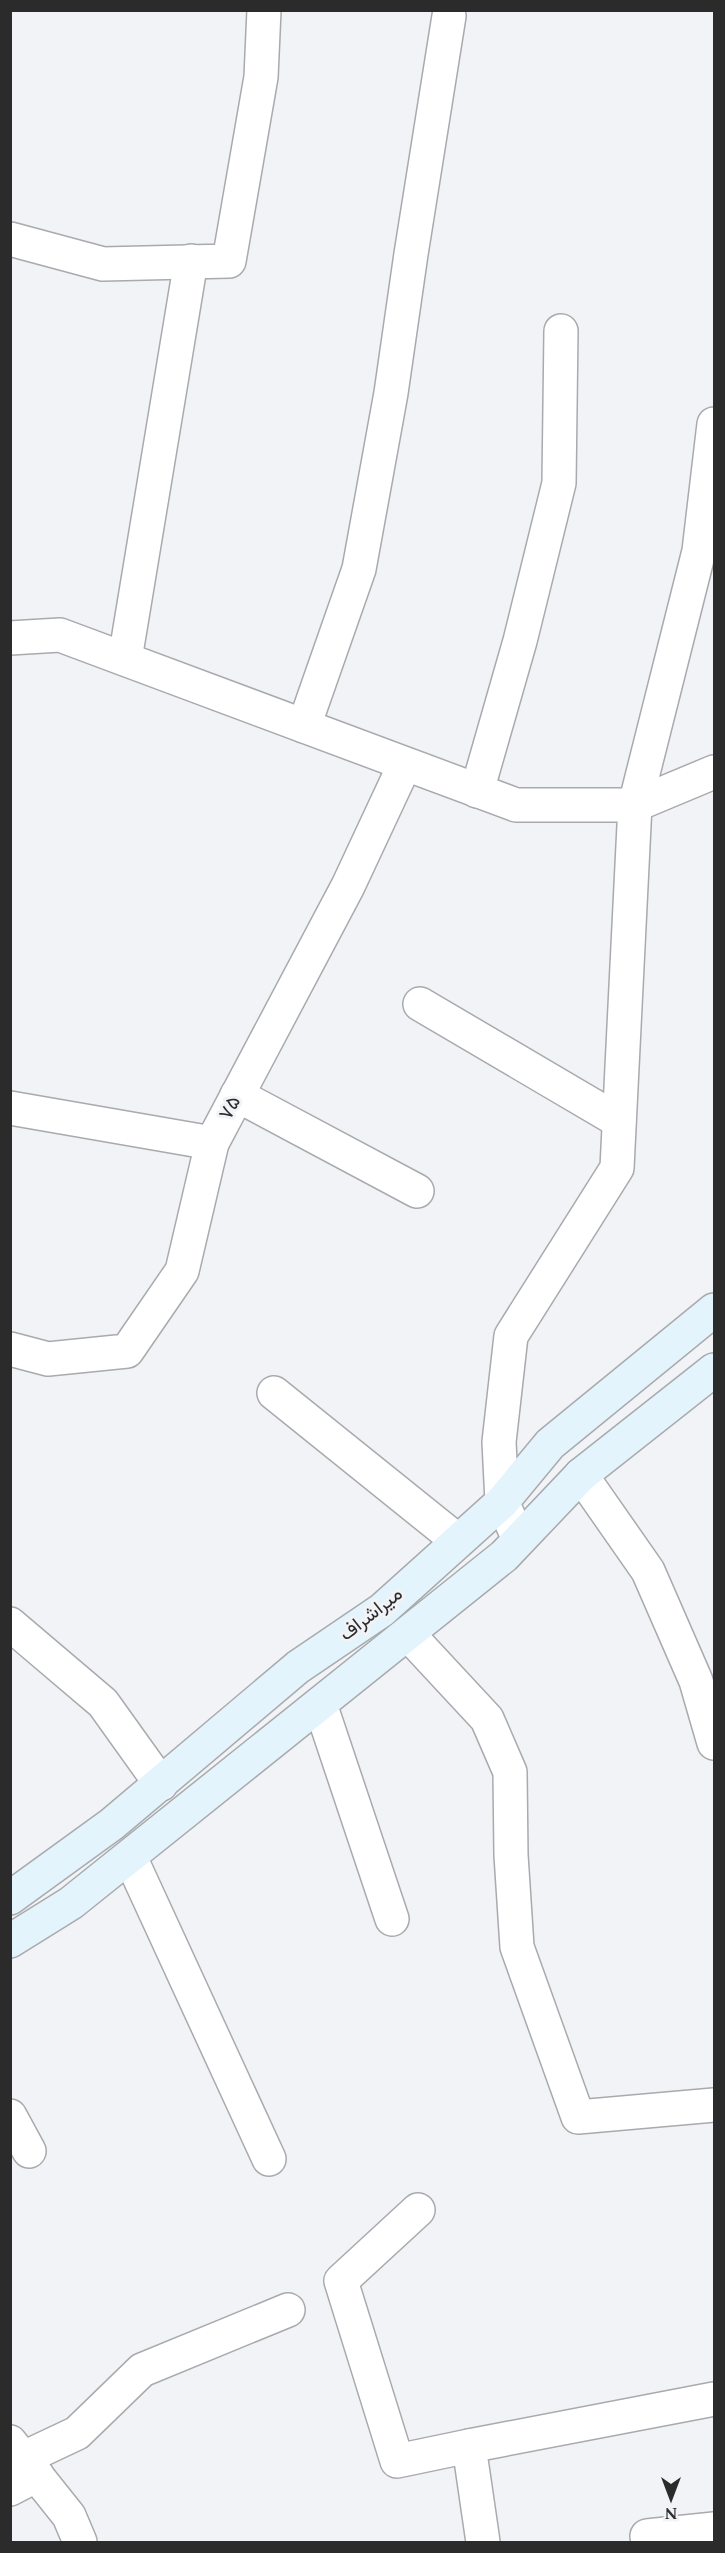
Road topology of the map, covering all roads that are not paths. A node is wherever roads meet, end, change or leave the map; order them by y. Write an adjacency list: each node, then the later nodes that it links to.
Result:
1 (264, 10): 4 (street)
2 (449, 16): 9 (street)
3 (10, 239): 4 (street)
4 (191, 261): 8 (street)
5 (561, 332): 12 (street)
6 (714, 424): 13 (street)
7 (10, 638): 8 (street)
8 (125, 659): 9 (street)
9 (304, 726): 10 (street)
10 (405, 764): 12 (street); 15 (street, ۷۵)
11 (714, 772): 13 (street)
12 (477, 791): 13 (street)
13 (635, 805): 17 (street)
14 (420, 1004): 17 (street)
15 (237, 1095): 18 (street, ۷۵); 19 (street)
16 (10, 1108): 18 (street)
17 (619, 1121): 25 (street)
18 (212, 1143): 21 (street, ۷۵)
19 (417, 1191)
20 (714, 1310): 25 (street, میراشراف)
21 (10, 1349)
22 (714, 1370): 24 (street, میراشراف)
23 (274, 1393): 27 (street)
24 (581, 1475): 26 (street, میراشراف); 31 (street)
25 (502, 1502): 26 (street); 27 (street, میراشراف)
26 (519, 1539): 29 (street, میراشراف)
27 (458, 1541): 32 (street, میراشراف)
28 (10, 1624): 32 (street)
29 (408, 1634): 30 (street, میراشراف); 37 (street)
30 (320, 1704): 33 (street, میراشراف); 35 (street)
31 (714, 1743)
32 (161, 1784): 34 (street, میراشراف)
33 (130, 1857): 36 (street, میراشراف); 40 (street)
34 (10, 1898)
35 (392, 1919)
36 (10, 1941)
37 (714, 2105)
38 (10, 2116): 39 (street)
39 (29, 2151)
40 (269, 2159)
41 (418, 2210): 44 (street)
42 (288, 2310): 45 (street)
43 (714, 2399): 44 (street)
44 (469, 2446): 48 (street)
45 (20, 2466): 47 (street)
46 (714, 2529): 49 (street)
47 (80, 2542)
48 (483, 2542)
49 (648, 2542)

